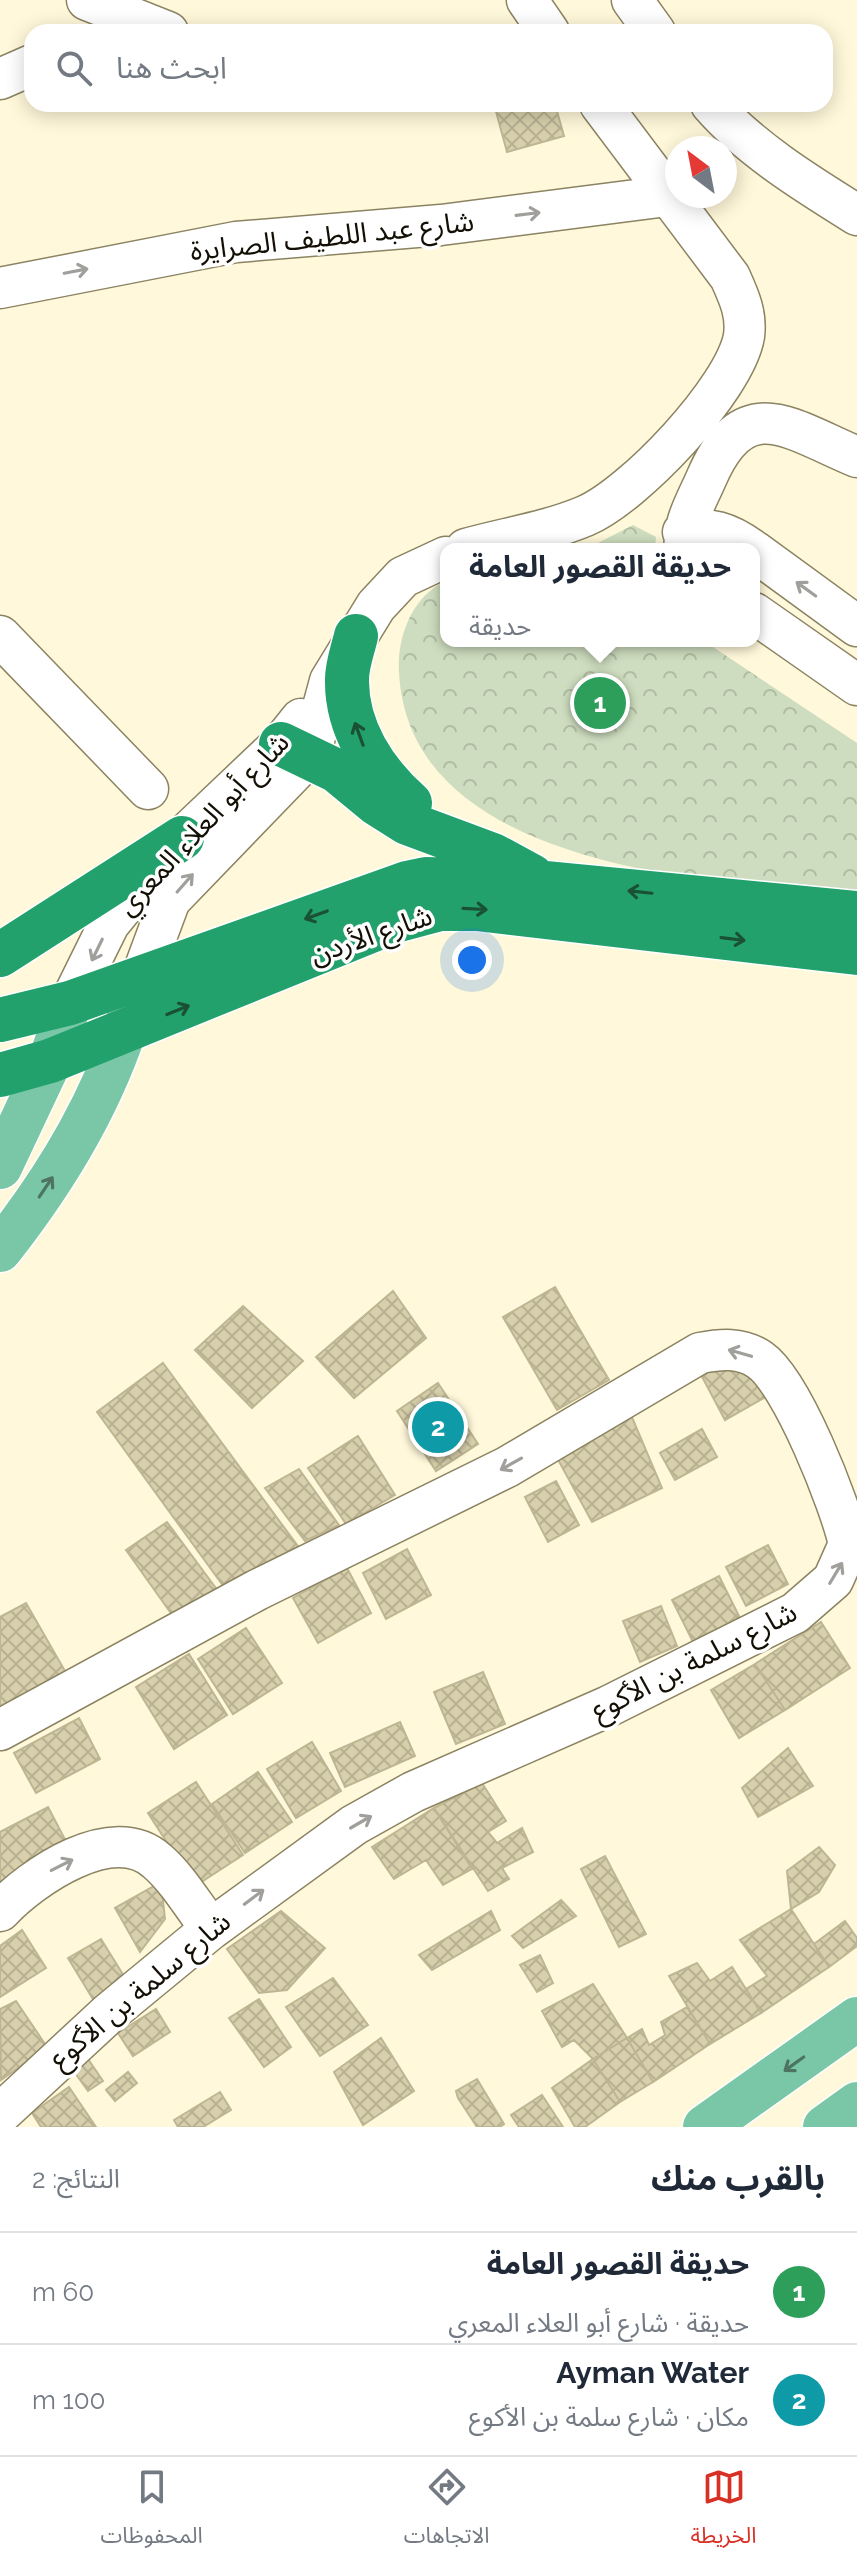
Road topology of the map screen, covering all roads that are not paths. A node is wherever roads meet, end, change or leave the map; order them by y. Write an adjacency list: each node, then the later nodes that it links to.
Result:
1 (87, 0): 4 (street)
2 (527, 0): 5 (street)
3 (632, 0): 6 (street)
4 (131, 24)
5 (544, 24)
6 (649, 24)
7 (24, 68): 8 (street)
8 (0, 79)
9 (606, 112): 11 (street)
10 (718, 112): 14 (street)
11 (665, 193)
12 (665, 196): 15 (street, شارع عبد اللطيف الصرايرة, one-way to 12)
13 (676, 208): 18 (street)
14 (857, 215)
15 (0, 288)
16 (857, 457): 17 (street)
17 (684, 540): 19 (street)
18 (490, 543)
19 (741, 543)
20 (760, 556): 23 (street, one-way to 20)
21 (440, 560): 25 (street, شارع أبو العلاء المعري)
22 (760, 617): 26 (street)
23 (857, 626)
24 (0, 636): 28 (street)
25 (356, 636): 27 (street, شارع أبو العلاء المعري); 29 (highway, one-way to 25)
26 (857, 685)
27 (296, 749): 29 (highway); 30 (street, شارع أبو العلاء المعري); 35 (street, شارع أبو العلاء المعري, one-way to 27)
28 (148, 789)
29 (443, 836): 31 (highway)
30 (182, 838): 34 (highway); 36 (street, شارع أبو العلاء المعري, one-way to 36)
31 (545, 883): 32 (highway, شارع الأردن, one-way to 31); 35 (highway, شارع الأردن, one-way to 35)
32 (857, 913)
33 (857, 953): 38 (highway, شارع الأردن, one-way to 33)
34 (0, 955)
35 (141, 978): 36 (highway, شارع الأردن); 38 (main road, شارع أبو العلاء المعري)
36 (70, 1003): 37 (highway, شارع الأردن); 39 (main road, شارع أبو العلاء المعري)
37 (0, 1020)
38 (125, 1031): 39 (highway, شارع الأردن); 42 (main road, شارع أبو العلاء المعري, one-way to 38)
39 (50, 1061): 40 (highway, شارع الأردن); 41 (main road, شارع أبو العلاء المعري)
40 (0, 1075)
41 (0, 1167)
42 (0, 1250)
43 (0, 1730): 45 (street, شارع سلمة بن الأكوع, one-way to 43)
44 (0, 1911): 45 (street, one-way to 45)
45 (211, 1929): 48 (street, شارع سلمة بن الأكوع)
46 (857, 2019): 49 (main road, one-way to 49)
47 (857, 2104): 50 (main road)
48 (0, 2114)
49 (705, 2127)
50 (825, 2127)

